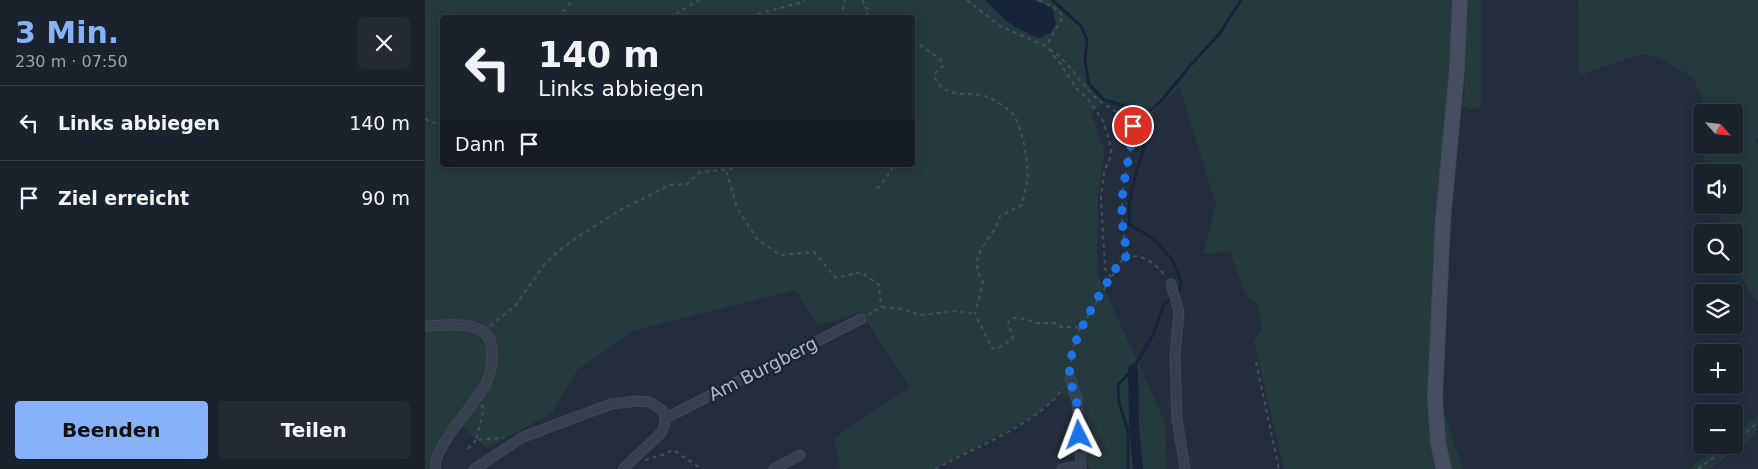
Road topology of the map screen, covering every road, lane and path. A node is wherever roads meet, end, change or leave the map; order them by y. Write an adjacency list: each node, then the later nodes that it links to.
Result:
1 (573, 0): 9 (path)
2 (699, 0): 10 (path)
3 (805, 0): 11 (path)
4 (845, 0): 12 (path)
5 (863, 0): 13 (path)
6 (967, 0): 15 (path)
7 (1039, 0): 15 (path)
8 (1460, 0): 55 (street)
9 (560, 15)
10 (674, 15)
11 (753, 15)
12 (842, 15)
13 (867, 15)
14 (915, 41): 27 (path)
15 (1046, 46): 23 (path); 24 (path)
16 (425, 118): 17 (path)
17 (440, 125)
18 (724, 167): 21 (path)
19 (736, 167): 21 (path)
20 (891, 167): 22 (path)
21 (726, 170): 26 (path); 30 (path)
22 (877, 189)
23 (1128, 256): 24 (path); 25 (path)
24 (1111, 277): 31 (path)
25 (1171, 284): 53 (street)
26 (881, 308): 27 (path); 28 (path)
27 (975, 314): 31 (path)
28 (861, 319): 35 (street, Am Burgberg)
29 (425, 326): 30 (street)
30 (478, 328): 34 (street)
31 (1080, 329): 33 (path)
32 (1256, 362): 54 (path)
33 (1069, 378): 49 (path); 52 (street)
34 (476, 401): 39 (path); 44 (street)
35 (666, 418): 43 (street); 45 (street)
36 (1758, 422): 37 (path)
37 (1743, 435)
38 (504, 438): 39 (path)
39 (476, 440): 40 (path)
40 (468, 449)
41 (1719, 454): 56 (path)
42 (800, 455): 48 (street)
43 (630, 462): 46 (street); 47 (path)
44 (436, 469)
45 (474, 469)
46 (623, 469)
47 (702, 469)
48 (774, 469)
49 (935, 469)
50 (1062, 469): 51 (street)
51 (1077, 469)
52 (1081, 469)
53 (1185, 469)
54 (1279, 469)
55 (1444, 469)
56 (1698, 469)

